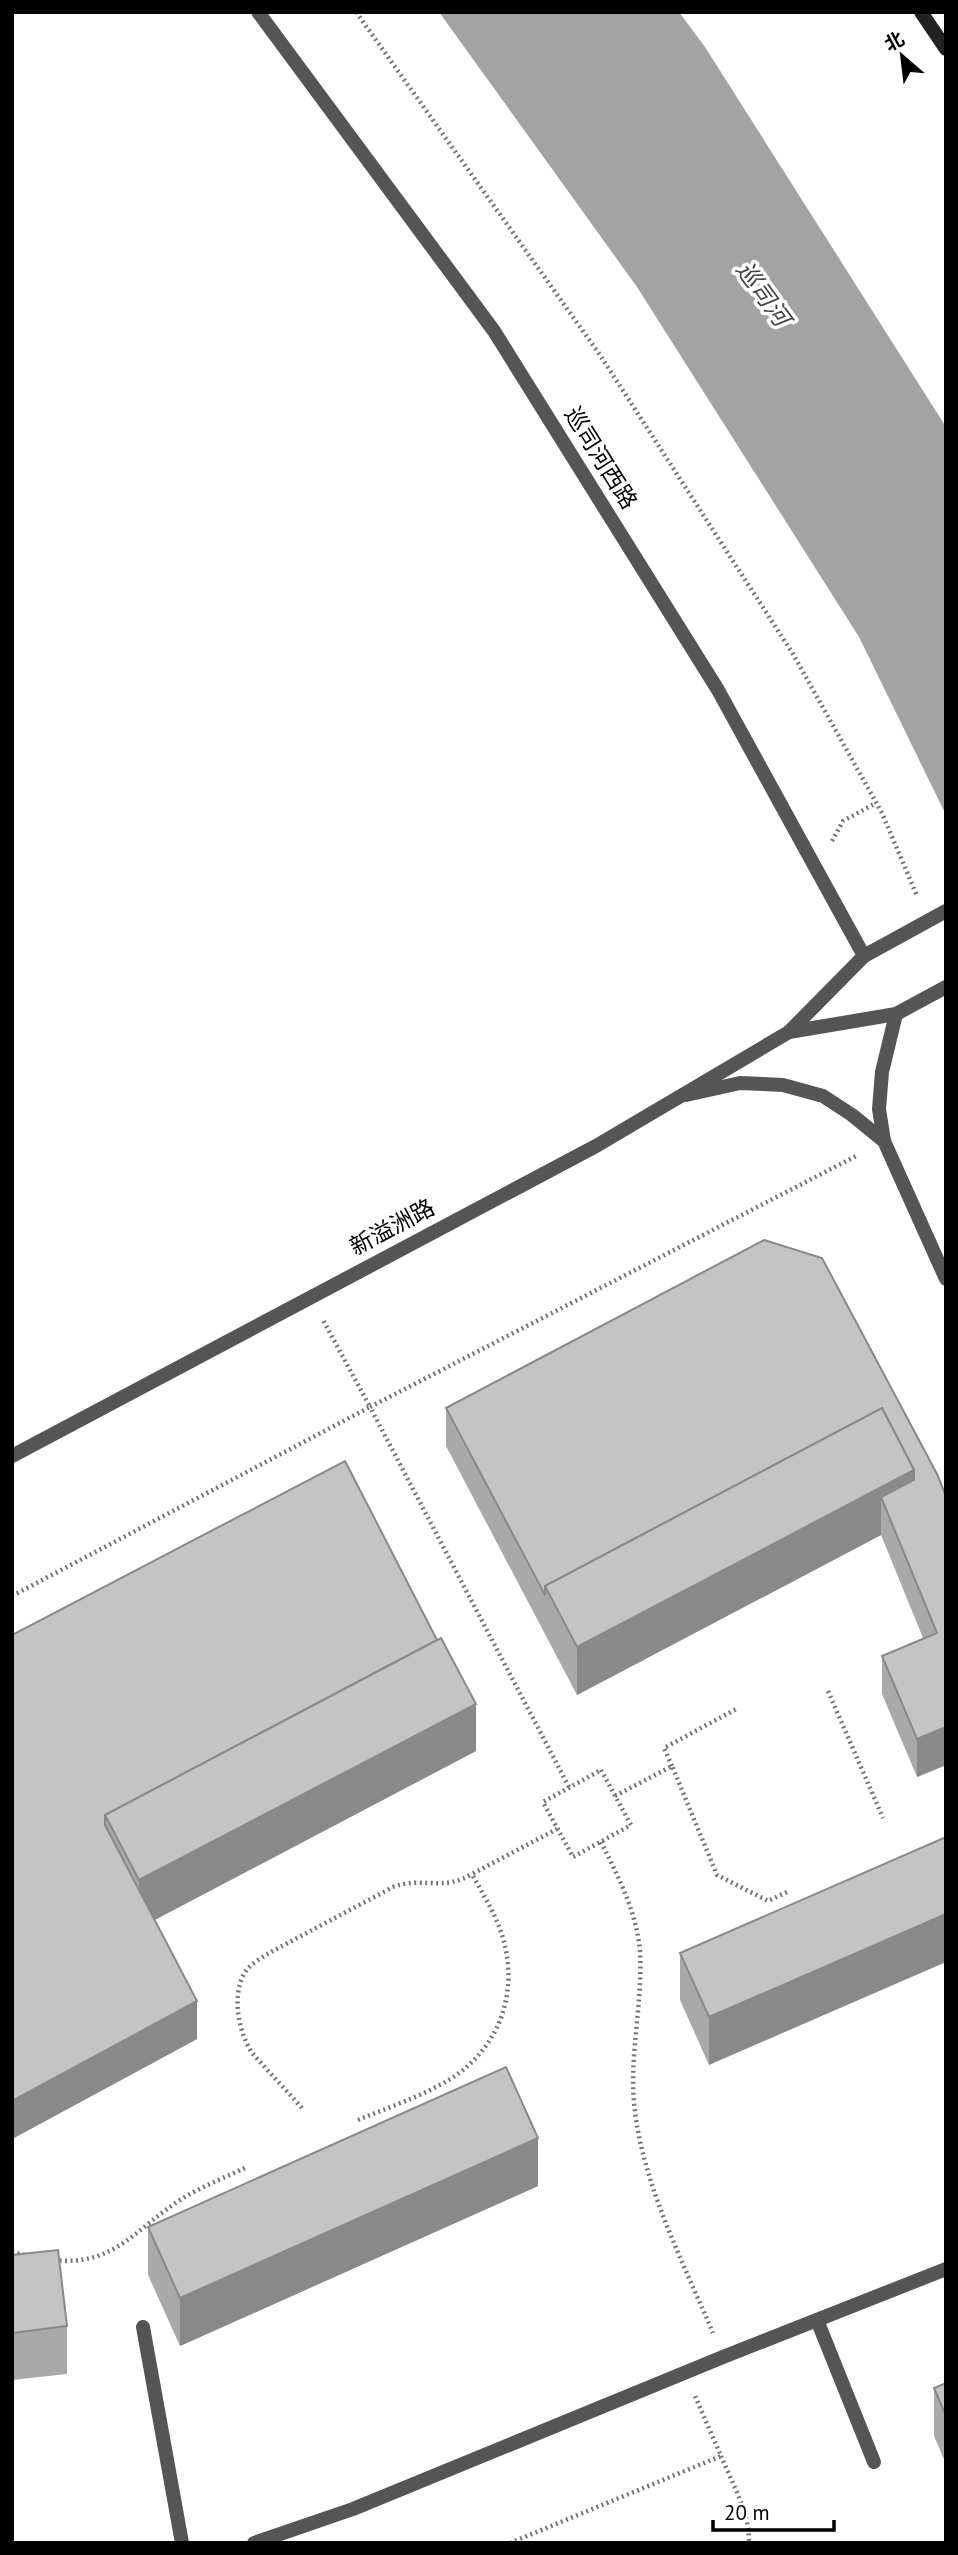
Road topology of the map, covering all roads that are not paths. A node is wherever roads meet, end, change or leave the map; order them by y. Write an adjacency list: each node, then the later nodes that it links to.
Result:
1 (258, 12): 5 (street, 巡司河西路)
2 (921, 12): 3 (main road)
3 (946, 49)
4 (946, 911): 5 (street, bridge)
5 (864, 956): 8 (street)
6 (946, 987): 7 (street)
7 (896, 1014): 8 (street); 10 (street)
8 (789, 1032): 9 (street, 新溢洲路)
9 (682, 1095): 10 (street); 12 (street, 新溢洲路)
10 (884, 1141): 11 (street)
11 (946, 1279)
12 (12, 1456)
13 (946, 2269): 14 (street)
14 (817, 2320): 16 (street); 18 (street)
15 (143, 2327): 17 (street)
16 (874, 2462)
17 (182, 2543)
18 (254, 2543)

